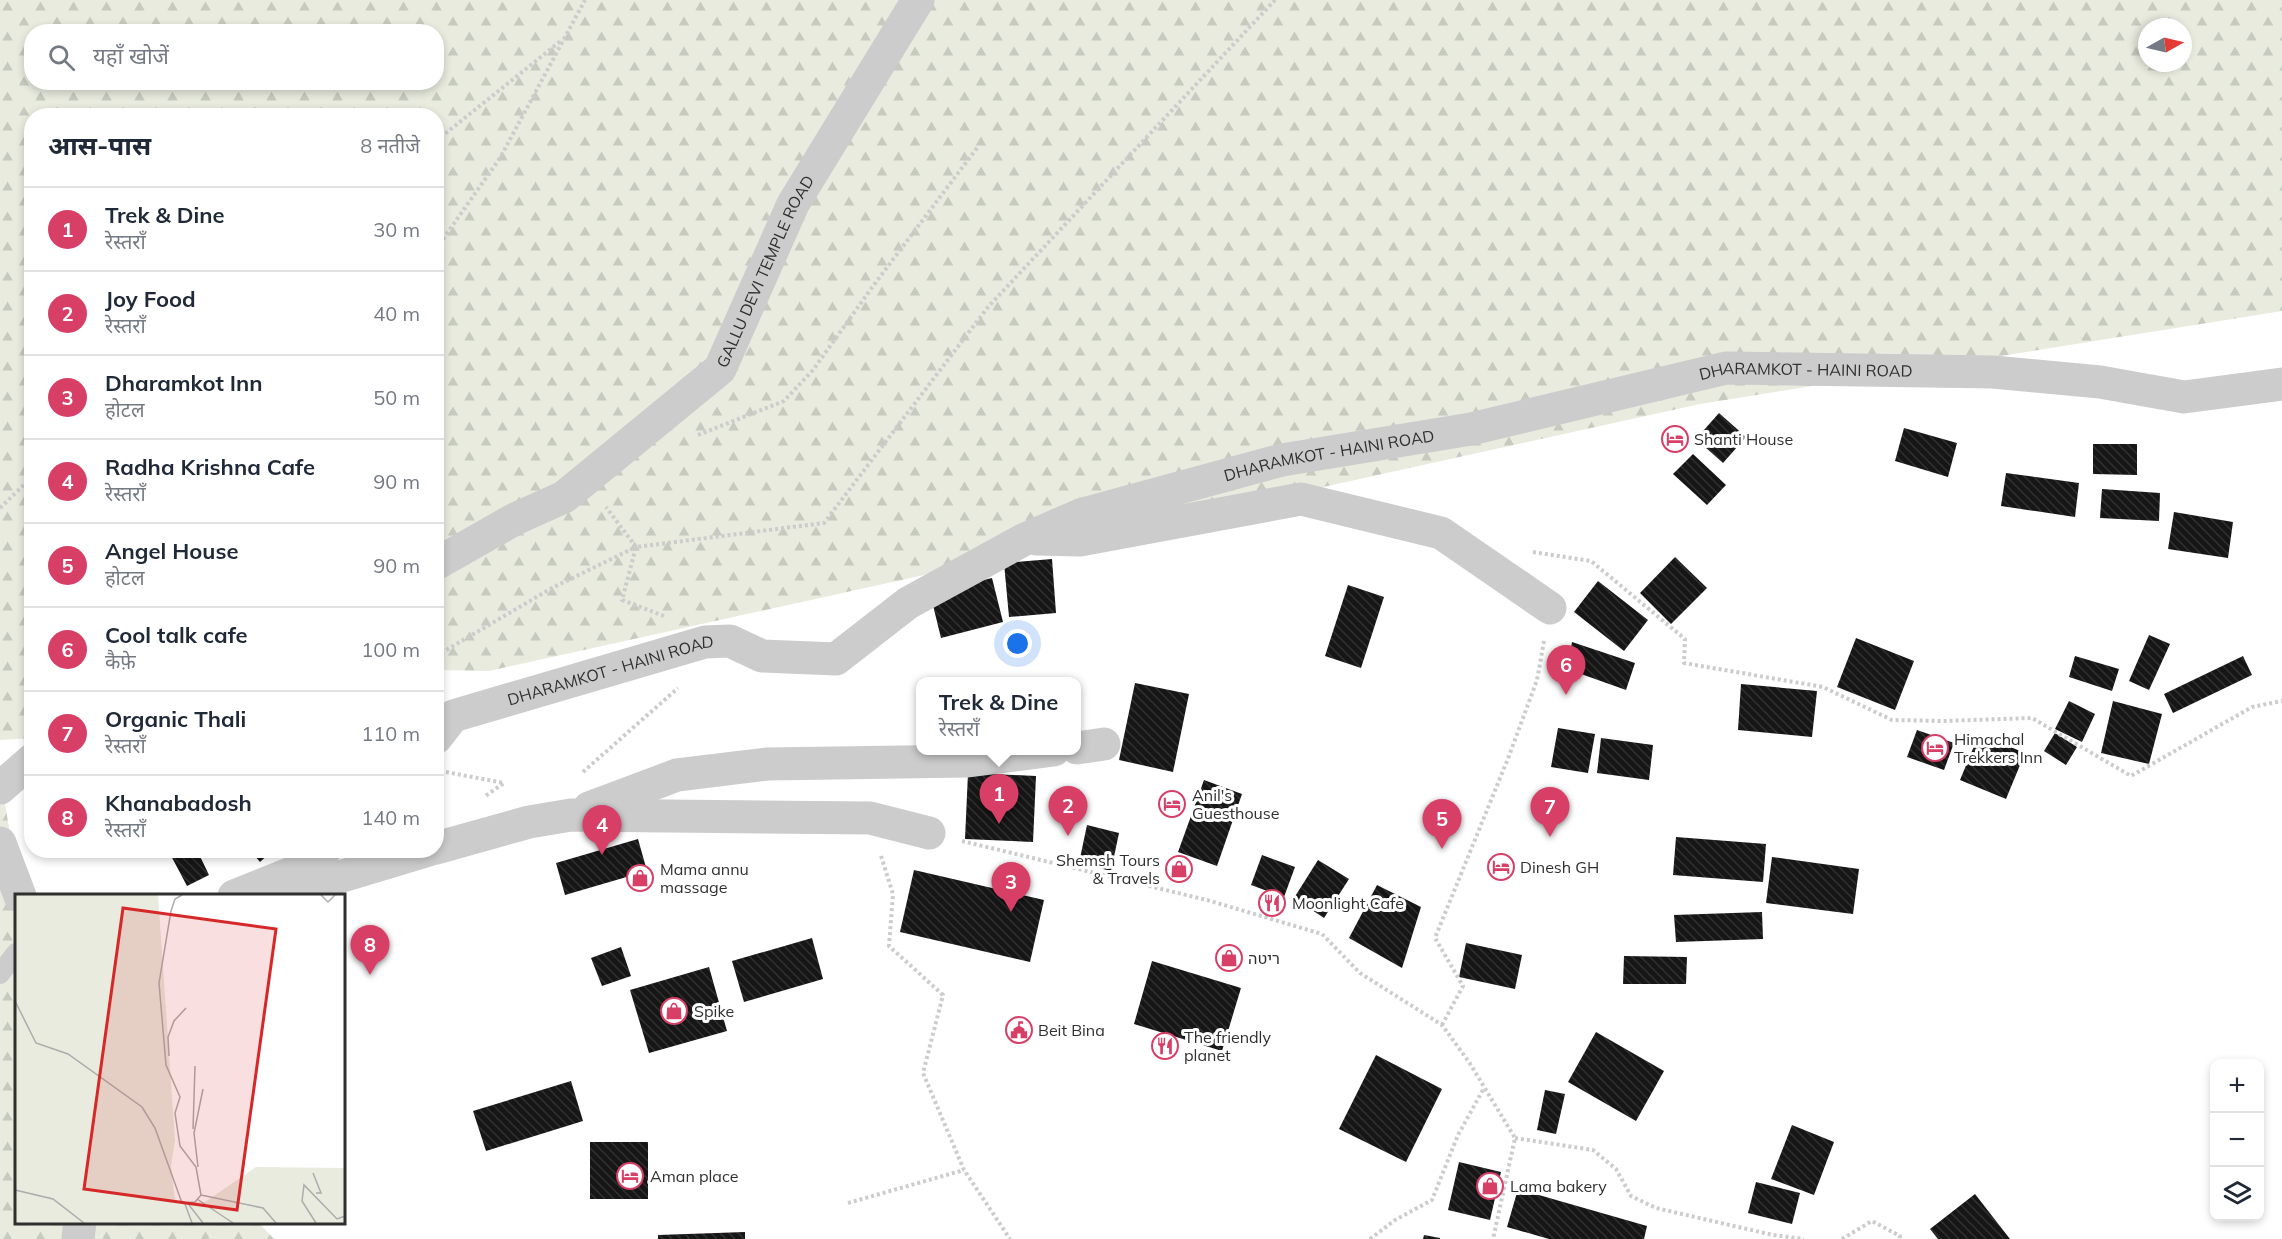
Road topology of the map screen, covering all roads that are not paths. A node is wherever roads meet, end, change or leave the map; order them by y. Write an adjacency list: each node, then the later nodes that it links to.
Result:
1 (918, 0): 4 (street, GALLU DEVI TEMPLE ROAD)
2 (2282, 384): 3 (street, DHARAMKOT - HAINI ROAD)
3 (1025, 539): 5 (street); 6 (street, DHARAMKOT - HAINI ROAD)
4 (444, 559)
5 (1550, 608)
6 (444, 728)
7 (1015, 755): 10 (street)
8 (24, 767): 9 (street)
9 (0, 788)
10 (571, 815): 11 (street); 13 (street)
11 (929, 833)
12 (0, 843): 16 (street)
13 (444, 846)
14 (316, 858): 17 (street)
15 (402, 858): 18 (street)
16 (10, 879)
17 (239, 894)
18 (283, 894)
19 (15, 954): 20 (lane)
20 (0, 974)
21 (80, 1224): 22 (street)
22 (78, 1239)

